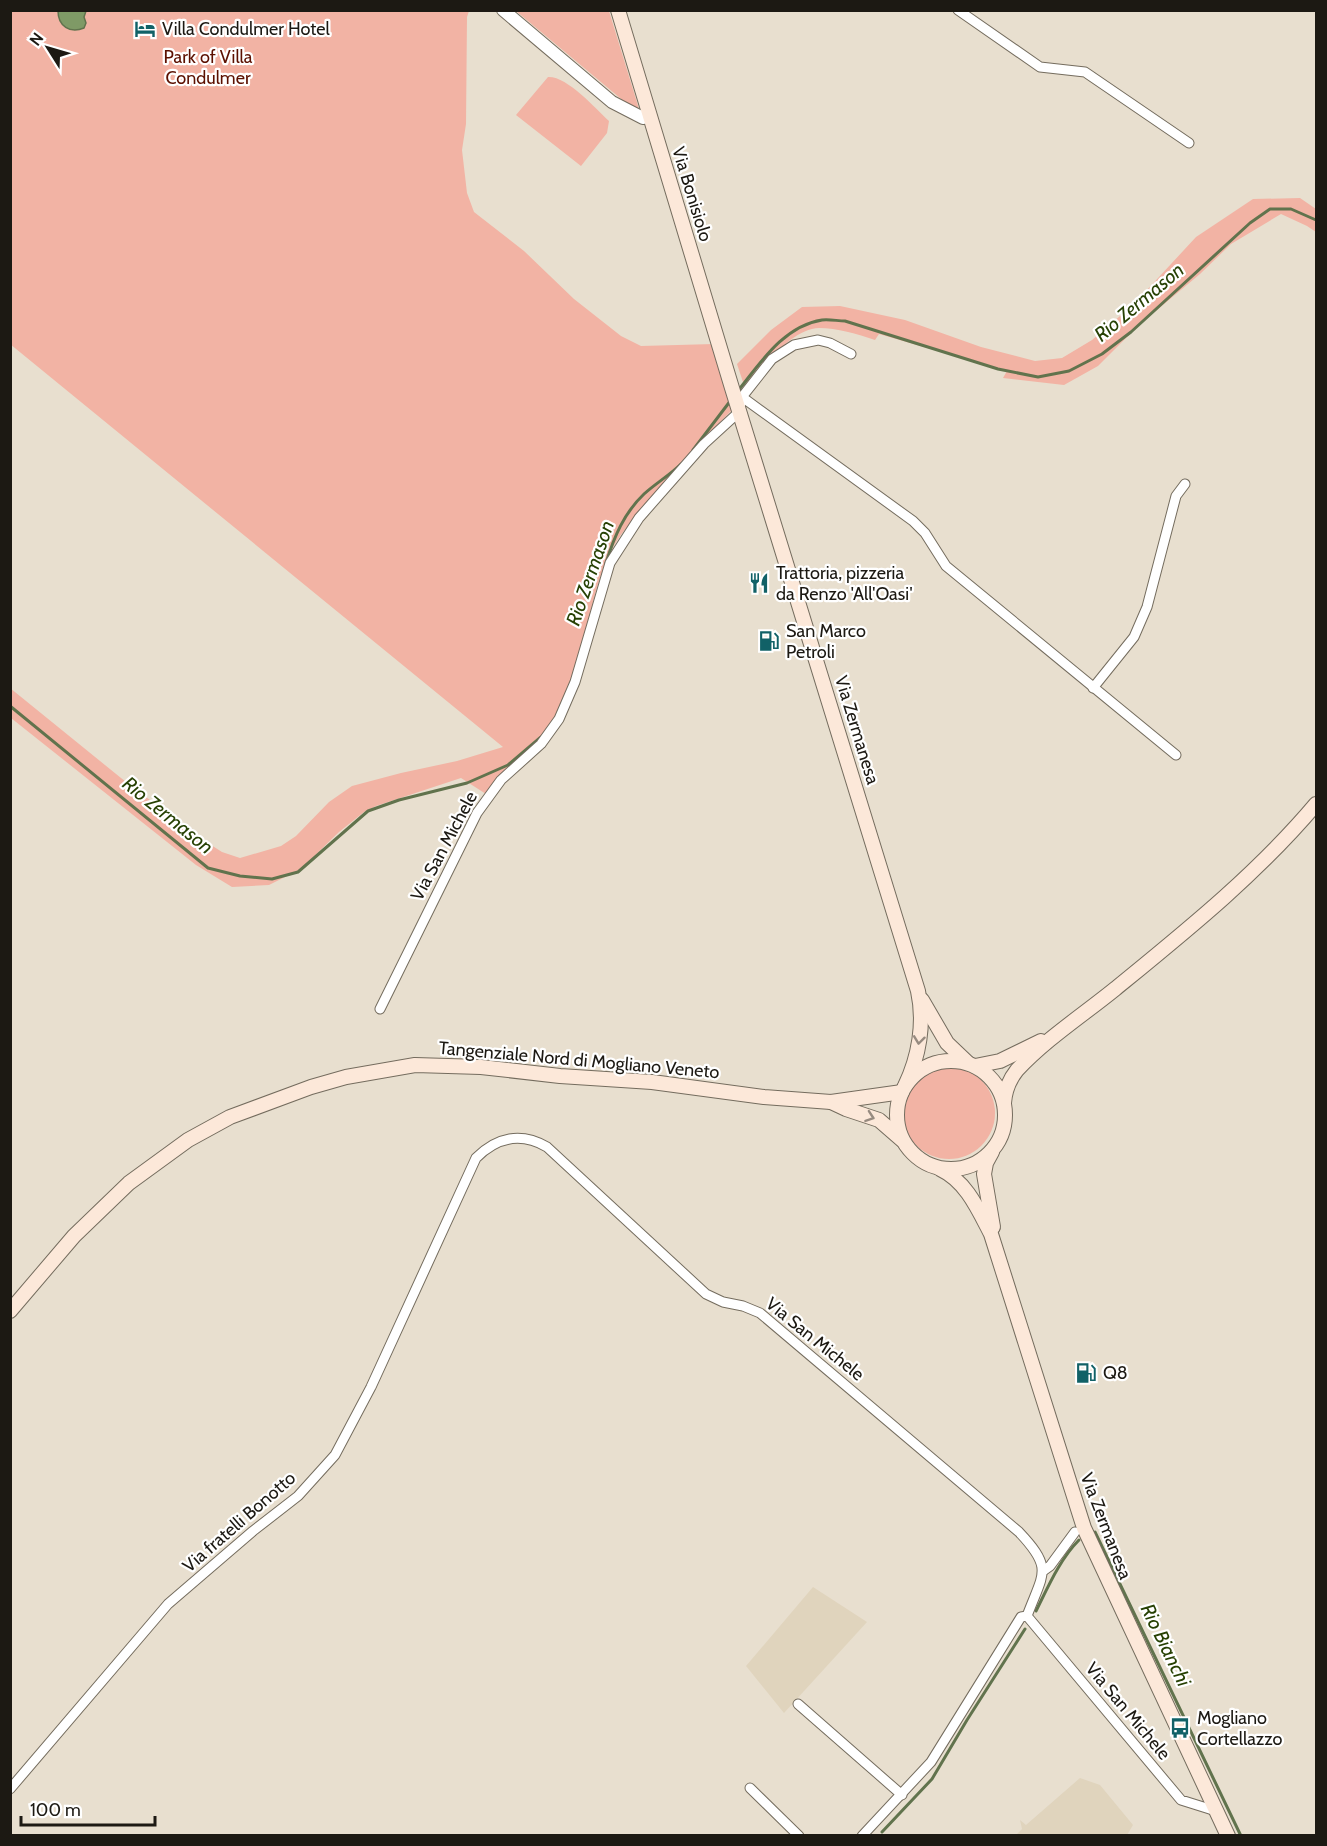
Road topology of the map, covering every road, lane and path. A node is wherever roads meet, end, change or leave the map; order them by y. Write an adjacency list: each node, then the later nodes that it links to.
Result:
1 (503, 10): 4 (street)
2 (618, 10): 4 (main road, Via Bonisiolo)
3 (958, 10): 5 (street)
4 (650, 116): 7 (main road, Via Bonisiolo)
5 (1189, 143)
6 (851, 354): 8 (street, Via Zermanesa)
7 (732, 388): 9 (main road, Via Zermanesa)
8 (742, 397): 9 (street, Via Zermanesa); 11 (street)
9 (739, 412): 14 (main road, Via Zermanesa); 15 (street, Via San Michele)
10 (1185, 484): 11 (street)
11 (1093, 688): 12 (street)
12 (1176, 755)
13 (1317, 804): 16 (main road)
14 (918, 991): 17 (main road, Via Zermanesa); 18 (main road, Via Zermanesa, one-way to 18)
15 (380, 1009)
16 (1061, 1030): 17 (main road); 20 (main road)
17 (971, 1064): 18 (main road); 20 (main road, Via Zermanesa)
18 (903, 1089): 19 (main road, Tangenziale Nord di Mogliano Veneto); 22 (main road, Via Zermanesa)
19 (831, 1101): 22 (main road, Tangenziale Nord di Mogliano Veneto, one-way to 22); 26 (main road, Tangenziale Nord di Mogliano Veneto)
20 (1004, 1103): 23 (main road, Via Zermanesa)
21 (519, 1138): 28 (street, Via San Michele); 32 (street, Via fratelli Bonotto)
22 (903, 1141): 24 (main road, Via Zermanesa)
23 (995, 1147): 24 (main road); 25 (main road, Via Zermanesa)
24 (940, 1169): 25 (main road, Via Zermanesa)
25 (997, 1249): 34 (main road, Via Zermanesa)
26 (10, 1311)
27 (1075, 1532): 28 (street)
28 (1043, 1571): 29 (street)
29 (1026, 1616): 33 (street); 34 (street, Via San Michele)
30 (798, 1704): 33 (street)
31 (750, 1788): 35 (street)
32 (10, 1789)
33 (902, 1795): 36 (street)
34 (1216, 1811): 37 (main road, Via Zermanesa)
35 (799, 1836)
36 (862, 1836)
37 (1227, 1836)

